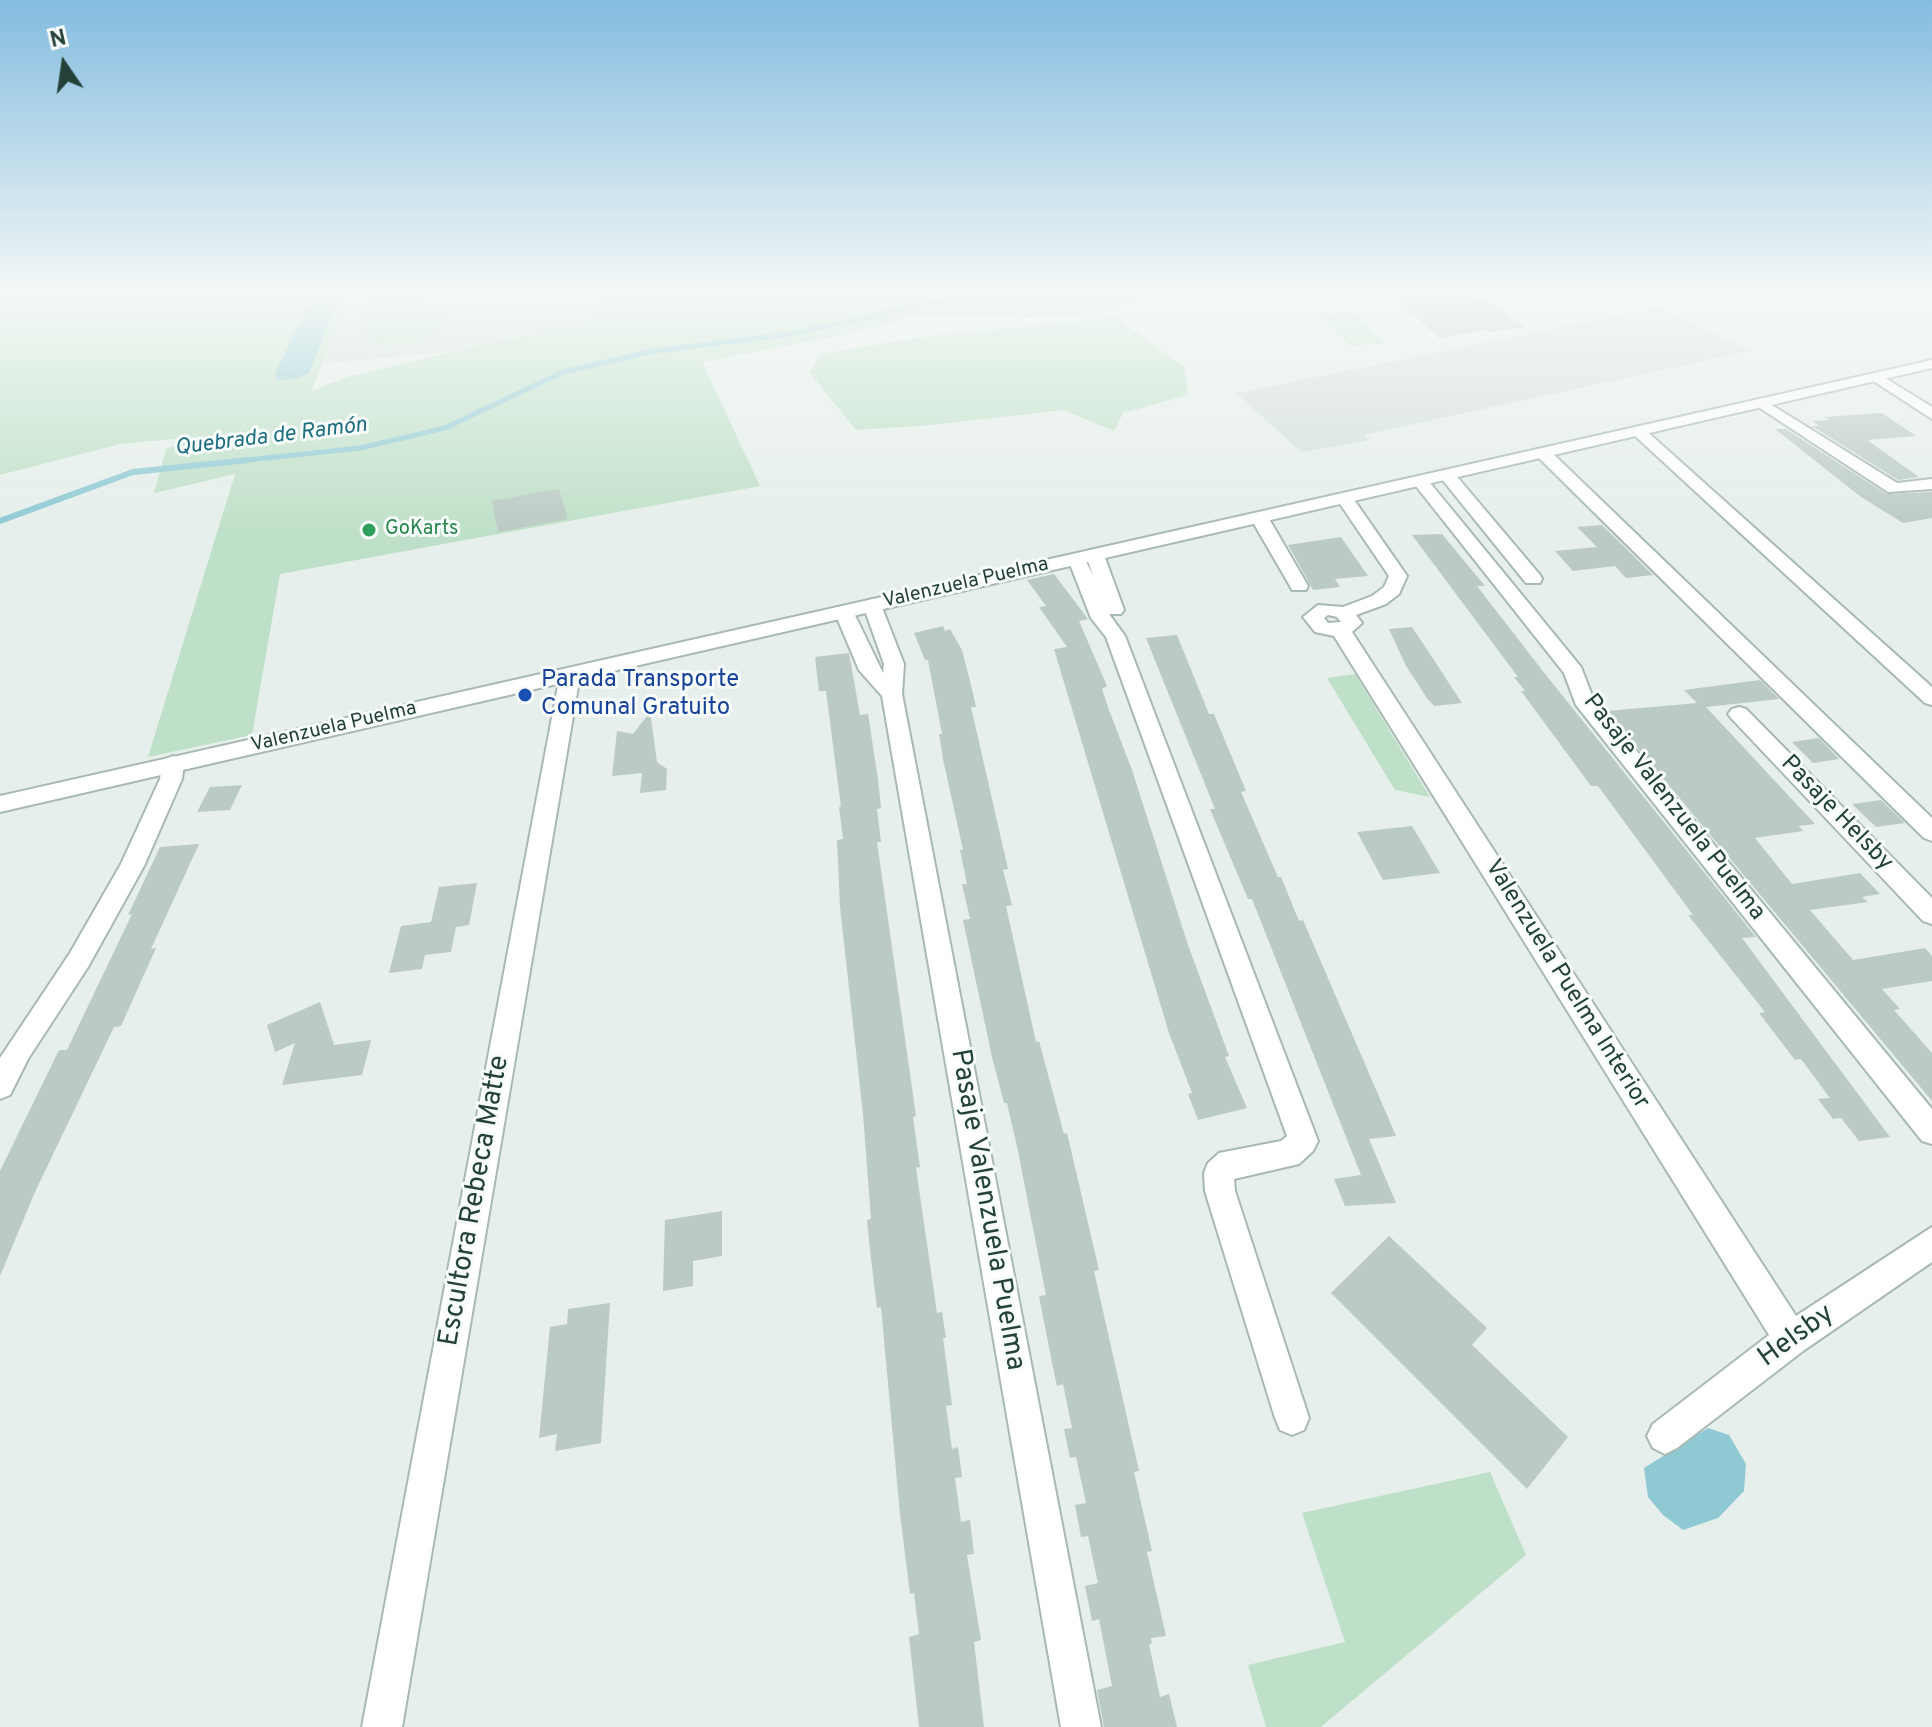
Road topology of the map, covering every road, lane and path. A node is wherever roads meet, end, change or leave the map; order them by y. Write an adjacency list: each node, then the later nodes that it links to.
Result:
1 (1903, 371): 2 (street, Valenzuela Puelma)
2 (1897, 372): 3 (street, Valenzuela Puelma); 4 (street)
3 (1877, 377): 5 (street, Valenzuela Puelma); 6 (street)
4 (1915, 383)
5 (1762, 403): 7 (street, Valenzuela Puelma); 11 (street)
6 (1932, 414)
7 (1638, 431): 8 (street, Valenzuela Puelma); 21 (street)
8 (1543, 453): 9 (street, Valenzuela Puelma); 25 (street)
9 (1447, 475): 10 (street, Valenzuela Puelma); 15 (street)
10 (1420, 481): 12 (street, Valenzuela Puelma); 28 (street, Pasaje Valenzuela Puelma)
11 (1932, 484)
12 (1344, 498): 13 (street, Valenzuela Puelma); 30 (street, Valenzuela Puelma Interior)
13 (1259, 517): 14 (street, Valenzuela Puelma); 16 (street)
14 (1086, 557): 17 (street, Valenzuela Puelma); 31 (street)
15 (1533, 579)
16 (1299, 586)
17 (872, 605): 18 (street, Valenzuela Puelma); 20 (street, Pasaje Valenzuela Puelma)
18 (844, 611): 19 (street, Valenzuela Puelma); 20 (street, Pasaje Valenzuela Puelma)
19 (570, 675): 23 (street, Valenzuela Puelma); 33 (street, Escultora Rebeca Matte)
20 (892, 694): 34 (street, Pasaje Valenzuela Puelma)
21 (1932, 698)
22 (1739, 714): 26 (street, Pasaje Helsby)
23 (173, 764): 24 (street, Valenzuela Puelma); 27 (street)
24 (0, 804)
25 (1932, 832)
26 (1932, 914)
27 (0, 1086)
28 (1932, 1131)
29 (1932, 1245): 30 (street, Helsby)
30 (1791, 1339): 32 (street, Helsby)
31 (1292, 1418)
32 (1665, 1436)
33 (382, 1727)
34 (1081, 1727)

